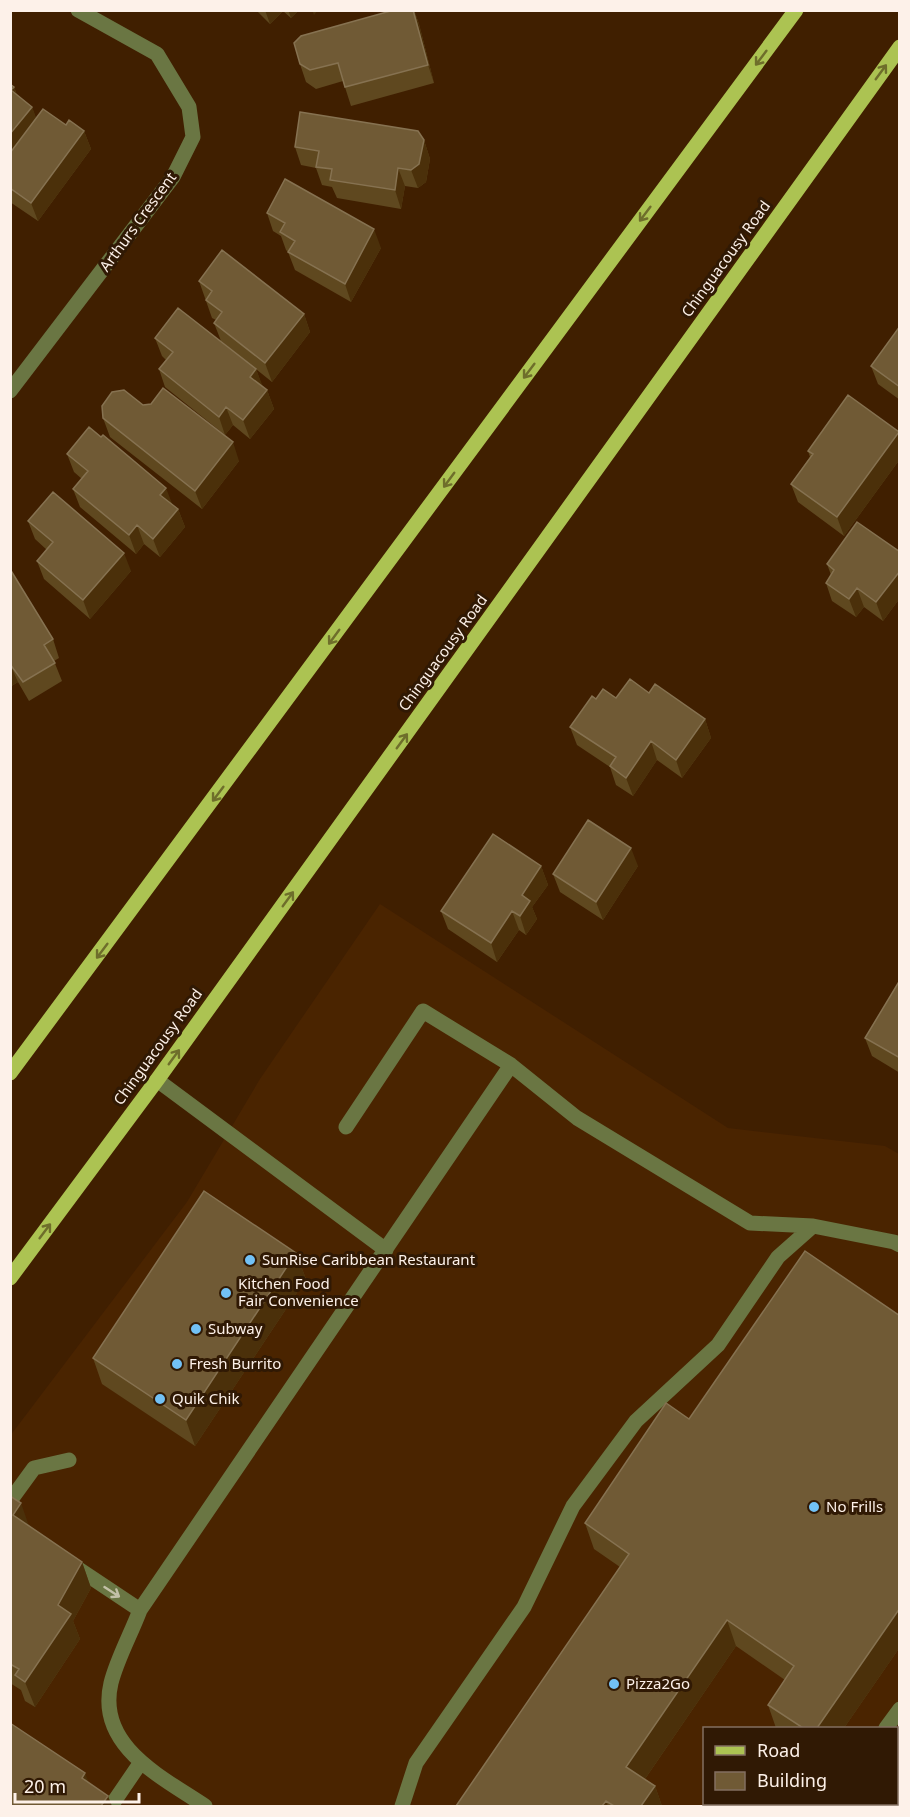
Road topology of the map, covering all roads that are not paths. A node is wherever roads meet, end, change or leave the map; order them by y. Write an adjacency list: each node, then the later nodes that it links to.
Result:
1 (78, 10): 4 (street, Arthurs Crescent)
2 (796, 10): 6 (main road, one-way to 6)
3 (900, 47): 7 (main road, Chinguacousy Road, one-way to 3)
4 (10, 391)
5 (511, 1065): 8 (street); 9 (street); 11 (street)
6 (10, 1073)
7 (157, 1080): 11 (street); 12 (main road, Chinguacousy Road, one-way to 7)
8 (346, 1127)
9 (813, 1226): 10 (street); 22 (street)
10 (900, 1245)
11 (386, 1250): 16 (street)
12 (10, 1278)
13 (69, 1460): 14 (street)
14 (10, 1501)
15 (60, 1557): 16 (street, one-way to 16)
16 (140, 1610): 19 (street)
17 (900, 1709): 18 (street)
18 (887, 1727)
19 (141, 1762): 20 (street); 21 (street)
20 (111, 1806)
21 (204, 1806)
22 (402, 1806)

